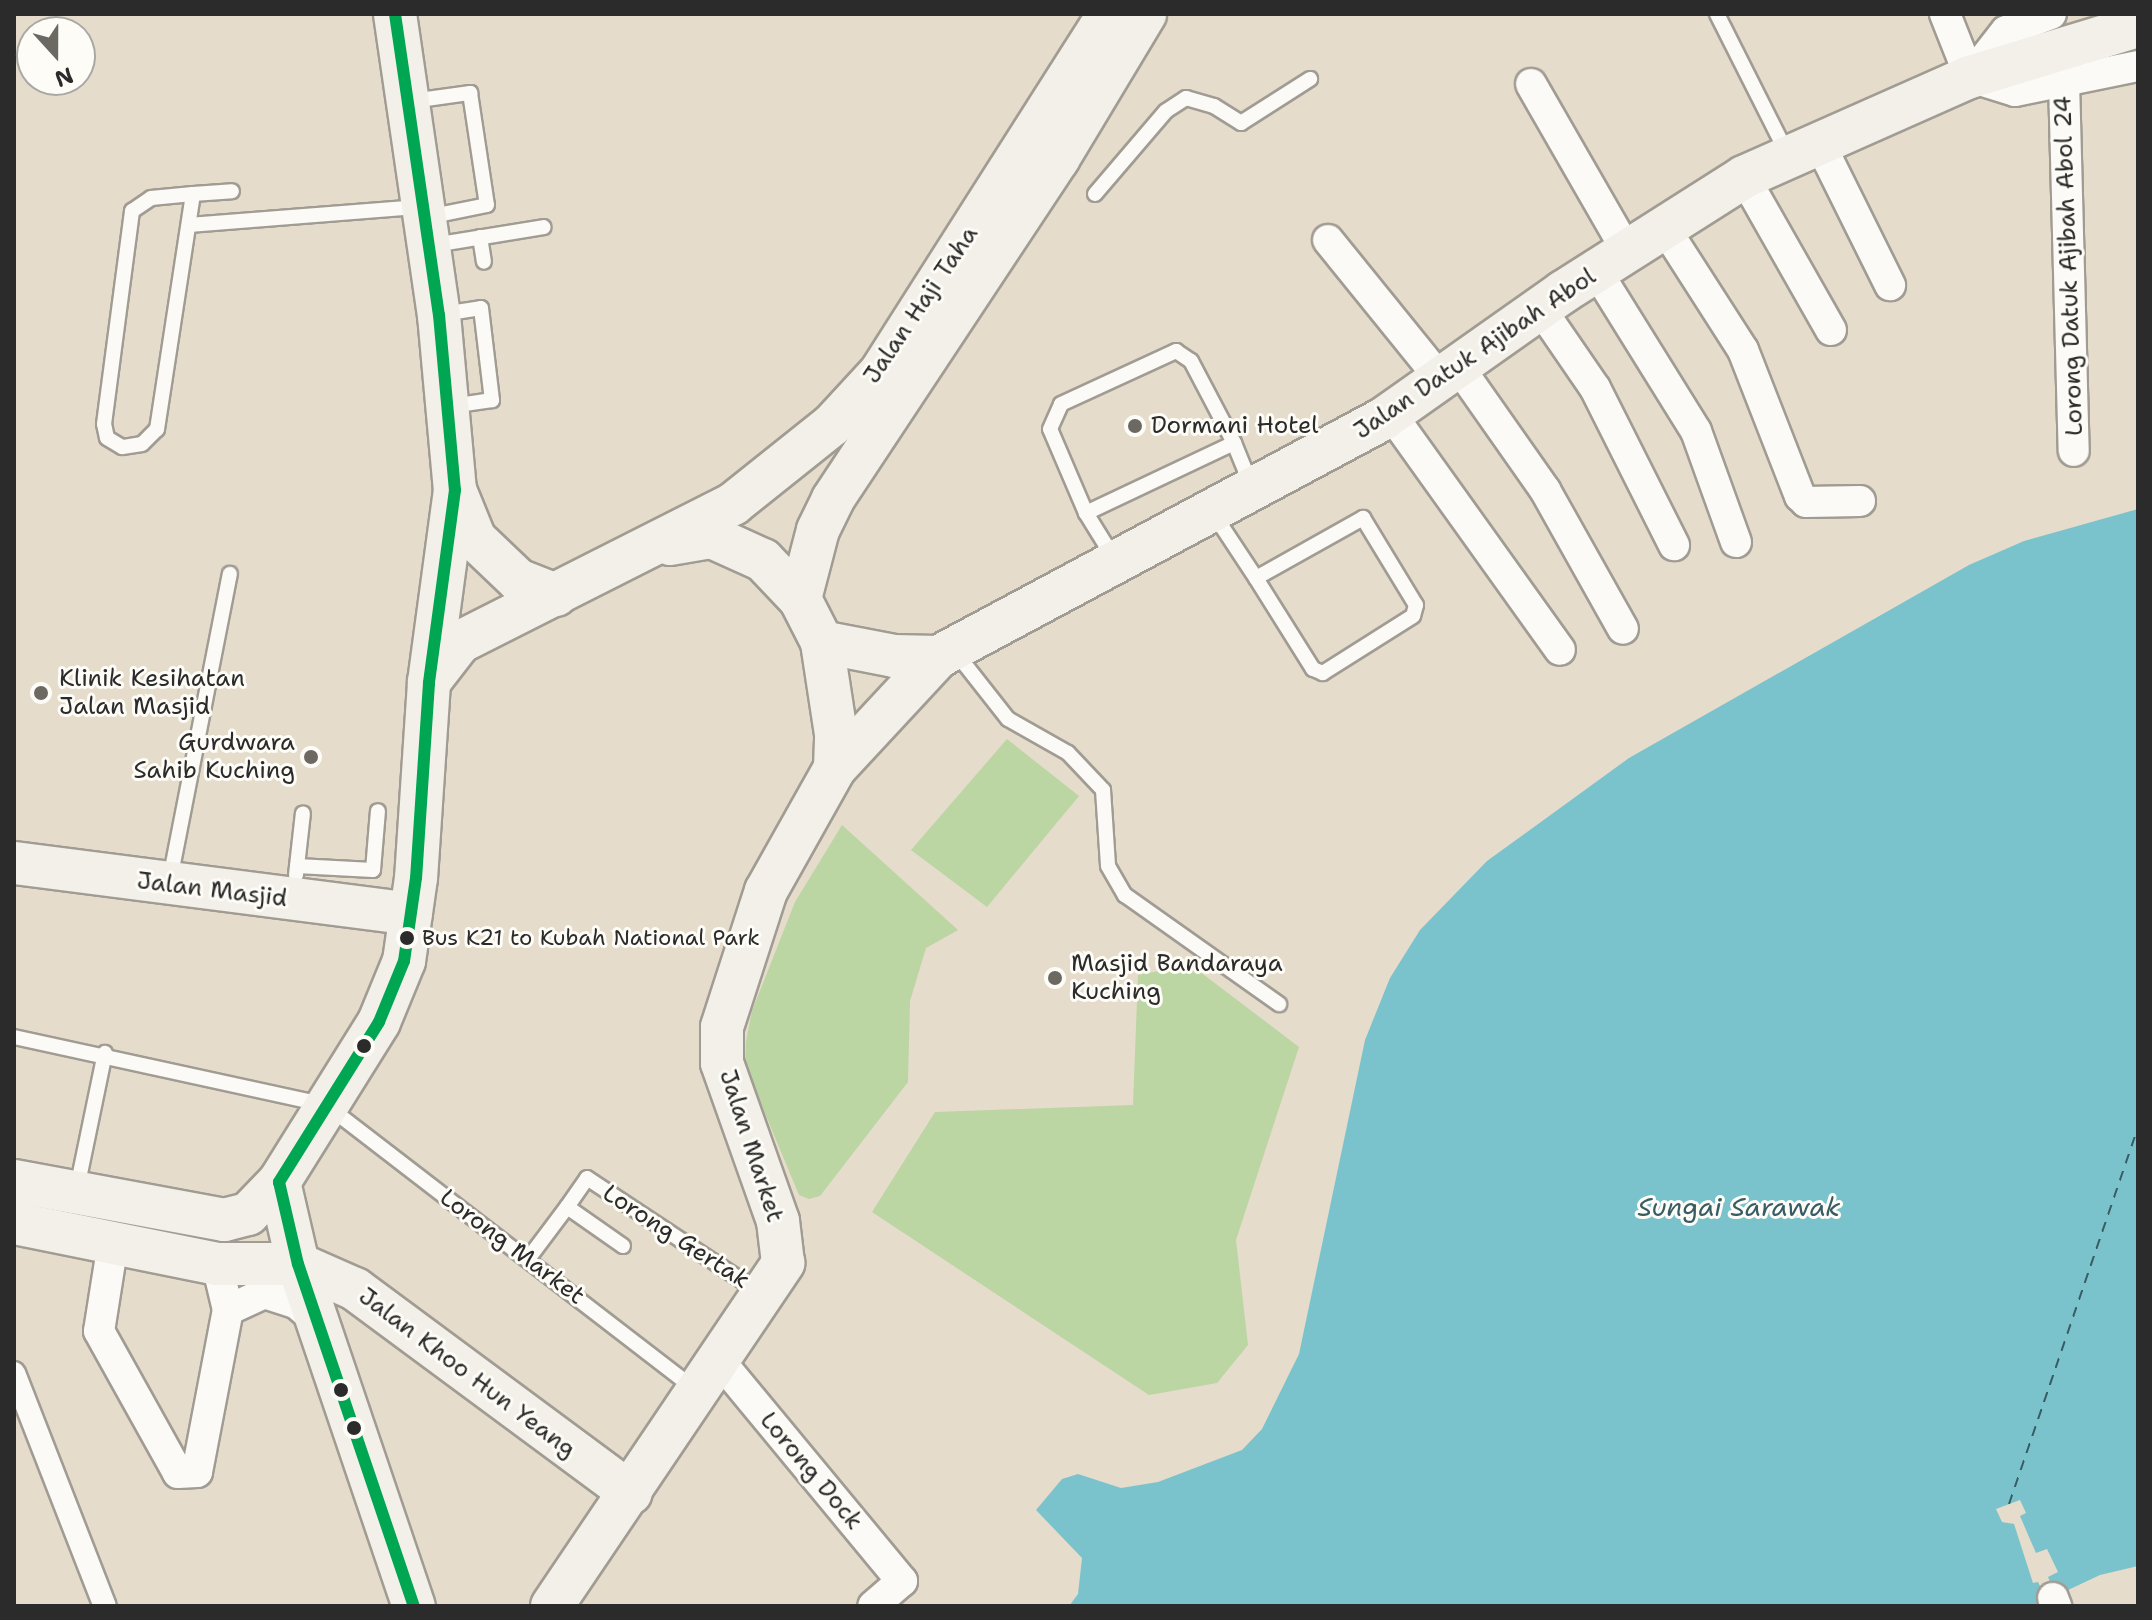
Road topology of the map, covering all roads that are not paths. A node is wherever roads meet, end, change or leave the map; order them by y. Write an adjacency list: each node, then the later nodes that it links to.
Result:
1 (395, 14): 13 (main road)
2 (1109, 14): 41 (main road, Jalan Haji Taha)
3 (1145, 14): 46 (main road, Jalan Haji Taha)
4 (1717, 14): 14 (lane)
5 (2051, 14): 9 (street)
6 (1946, 16): 9 (street)
7 (2138, 26): 9 (main road, Jalan Datuk Ajibah Abol)
8 (2138, 66): 11 (street)
9 (1970, 77): 11 (street); 14 (main road, Jalan Datuk Ajibah Abol)
10 (1310, 79): 18 (lane)
11 (2064, 81): 33 (street, Lorong Datuk Ajibah Abol 24)
12 (1531, 84): 25 (street)
13 (408, 101): 19 (main road); 19 (lane)
14 (1804, 149): 15 (main road, Jalan Datuk Ajibah Abol); 27 (street)
15 (1744, 177): 22 (main road, Jalan Datuk Ajibah Abol); 29 (street)
16 (232, 191): 17 (lane)
17 (193, 194): 20 (lane); 20 (lane)
18 (1095, 194)
19 (426, 223): 20 (lane); 23 (lane); 34 (main road)
20 (189, 225)
21 (544, 227): 23 (lane)
22 (1664, 227): 25 (main road, Jalan Datuk Ajibah Abol); 36 (street)
23 (480, 237): 26 (lane)
24 (1328, 240): 30 (street)
25 (1612, 261): 28 (main road, Jalan Datuk Ajibah Abol); 39 (street)
26 (484, 262)
27 (1890, 285)
28 (1540, 308): 30 (main road, Jalan Datuk Ajibah Abol); 40 (street)
29 (1831, 330)
30 (1451, 375): 31 (main road, Jalan Datuk Ajibah Abol); 47 (street)
31 (1391, 414): 35 (main road, Jalan Datuk Ajibah Abol); 49 (street)
32 (1234, 443): 35 (lane); 37 (lane); 37 (lane)
33 (2074, 451)
34 (455, 490): 45 (main road); 51 (main road)
35 (1254, 492): 38 (main road, Jalan Datuk Ajibah Abol)
36 (1860, 501)
37 (1086, 513): 42 (lane)
38 (1213, 513): 42 (main road, Jalan Datuk Ajibah Abol); 44 (lane)
39 (1736, 542)
40 (1674, 545)
41 (657, 546): 45 (main road, Jalan Haji Taha); 46 (main road)
42 (1117, 563): 50 (main road, Jalan Datuk Ajibah Abol)
43 (230, 574): 57 (lane)
44 (1256, 578): 44 (lane)
45 (556, 595): 51 (main road, Jalan Haji Taha)
46 (800, 599): 48 (main road)
47 (1623, 629)
48 (822, 642): 50 (main road, Jalan Datuk Ajibah Abol); 52 (main road, Jalan Market)
49 (1560, 650)
50 (945, 653): 52 (main road, Jalan Datuk Ajibah Abol); 59 (lane)
51 (429, 683): 58 (main road)
52 (835, 768): 74 (main road, Jalan Market)
53 (378, 811): 56 (lane)
54 (303, 813): 56 (lane)
55 (14, 863): 57 (main road, Jalan Masjid)
56 (295, 883): 57 (main road, Jalan Masjid); 58 (main road, Jalan Masjid)
57 (168, 887)
58 (411, 914): 62 (main road)
59 (1279, 1004)
60 (14, 1037): 61 (lane)
61 (105, 1053): 62 (lane); 65 (lane)
62 (326, 1105): 64 (main road); 70 (lane, Lorong Market)
63 (14, 1181): 65 (main road)
64 (279, 1182): 65 (main road); 72 (main road)
65 (76, 1192)
66 (567, 1207): 69 (lane); 70 (lane); 74 (lane, Lorong Gertak)
67 (14, 1223): 68 (main road, Jalan Khoo Hun Yeang)
68 (113, 1243): 71 (main road, Jalan Khoo Hun Yeang); 75 (street)
69 (623, 1246)
70 (528, 1259): 78 (lane, Lorong Market)
71 (217, 1264): 72 (main road, Jalan Khoo Hun Yeang); 75 (street)
72 (298, 1264): 73 (main road, Jalan Khoo Hun Yeang); 76 (main road)
73 (355, 1289): 76 (main road); 79 (main road, Jalan Khoo Hun Yeang)
74 (764, 1295): 78 (main road, Jalan Market)
75 (228, 1310): 76 (street)
76 (317, 1321): 81 (main road)
77 (14, 1373): 80 (street)
78 (708, 1375): 79 (main road, Jalan Market); 83 (street, Lorong Dock)
79 (631, 1493): 82 (main road, Jalan Market)
80 (105, 1606)
81 (414, 1606)
82 (552, 1606)
83 (873, 1606)

